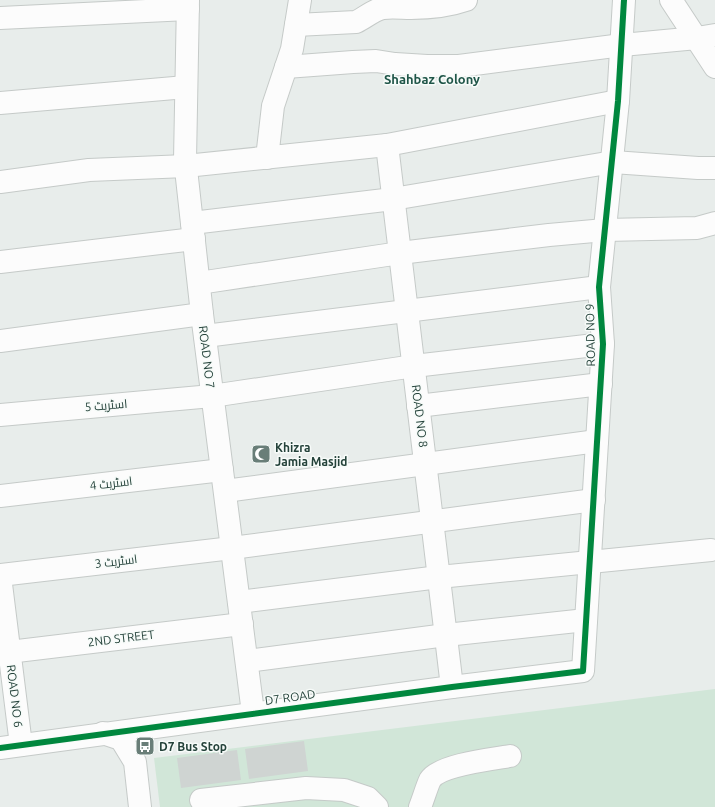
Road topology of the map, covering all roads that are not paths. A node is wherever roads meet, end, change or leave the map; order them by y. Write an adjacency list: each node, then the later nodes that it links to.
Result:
1 (300, 0): 7 (street)
2 (466, 0): 7 (street)
3 (624, 0): 9 (street, ROAD NO 9)
4 (671, 0): 8 (street)
5 (188, 4): 6 (street); 12 (street, ROAD NO 7)
6 (0, 18)
7 (296, 25): 10 (street)
8 (706, 37): 9 (street); 11 (street)
9 (622, 45): 10 (street); 13 (street, ROAD NO 9)
10 (286, 67): 16 (street)
11 (715, 67)
12 (186, 87): 14 (street); 18 (street, ROAD NO 7)
13 (618, 102): 15 (street); 17 (street, ROAD NO 9)
14 (0, 103)
15 (387, 145): 16 (street); 21 (street, ROAD NO 8)
16 (267, 158): 18 (street)
17 (613, 162): 19 (street); 21 (street); 23 (street, ROAD NO 9)
18 (186, 166): 20 (street); 24 (street, ROAD NO 7)
19 (715, 168)
20 (0, 182)
21 (393, 199): 24 (street); 25 (street, ROAD NO 8)
22 (715, 222): 23 (street)
23 (605, 230): 25 (street); 28 (street, ROAD NO 9)
24 (193, 231): 26 (street); 27 (street, ROAD NO 7)
25 (400, 253): 27 (street); 29 (street, ROAD NO 8)
26 (0, 262)
27 (198, 283): 30 (street, ROAD NO 7)
28 (599, 287): 29 (street); 33 (street, ROAD NO 9)
29 (407, 311): 31 (street); 34 (street, ROAD NO 8)
30 (202, 314): 31 (street, ROAD NO 7); 32 (street)
31 (205, 336): 36 (street, ROAD NO 7)
32 (0, 341)
33 (603, 344): 34 (street, اسٹریٹ 5); 35 (street, ROAD NO 9)
34 (414, 366): 36 (street, اسٹریٹ 5); 37 (street, ROAD NO 8)
35 (601, 384): 37 (street); 39 (street, ROAD NO 9)
36 (212, 396): 38 (street, اسٹریٹ 5); 41 (street, ROAD NO 7)
37 (418, 406): 40 (street, ROAD NO 8)
38 (0, 415)
39 (597, 441): 40 (street); 44 (street, ROAD NO 9)
40 (426, 464): 42 (street); 45 (street, ROAD NO 8)
41 (222, 470): 42 (street, ROAD NO 7); 43 (street, اسٹریٹ 4)
42 (225, 491): 46 (street, ROAD NO 7)
43 (0, 496)
44 (594, 500): 45 (street, اسٹریٹ 3); 48 (street, ROAD NO 9)
45 (432, 521): 46 (street, اسٹریٹ 3); 50 (street, ROAD NO 8)
46 (232, 548): 49 (street, اسٹریٹ 3); 51 (street, ROAD NO 7)
47 (711, 550): 48 (street)
48 (590, 562): 50 (street); 52 (street, ROAD NO 9)
49 (0, 575): 55 (street, ROAD NO 6)
50 (439, 577): 51 (street); 54 (street, ROAD NO 8)
51 (239, 602): 53 (street, ROAD NO 7)
52 (586, 620): 54 (street); 57 (street, ROAD NO 9)
53 (242, 624): 55 (street, 2ND STREET); 56 (street, ROAD NO 7)
54 (446, 635): 56 (street); 58 (street, ROAD NO 8)
55 (5, 653): 61 (street, ROAD NO 6)
56 (247, 661): 59 (street, ROAD NO 7)
57 (583, 671): 58 (street, D7 ROAD)
58 (452, 687): 59 (street, D7 ROAD)
59 (254, 713): 60 (street, D7 ROAD)
60 (103, 733): 61 (street, D7 ROAD); 65 (street, D7 ROAD)
61 (22, 745): 62 (street, D7 ROAD)
62 (0, 748)
63 (510, 756): 67 (street)
64 (201, 800): 66 (street)
65 (140, 807)
66 (377, 807)
67 (420, 807)

